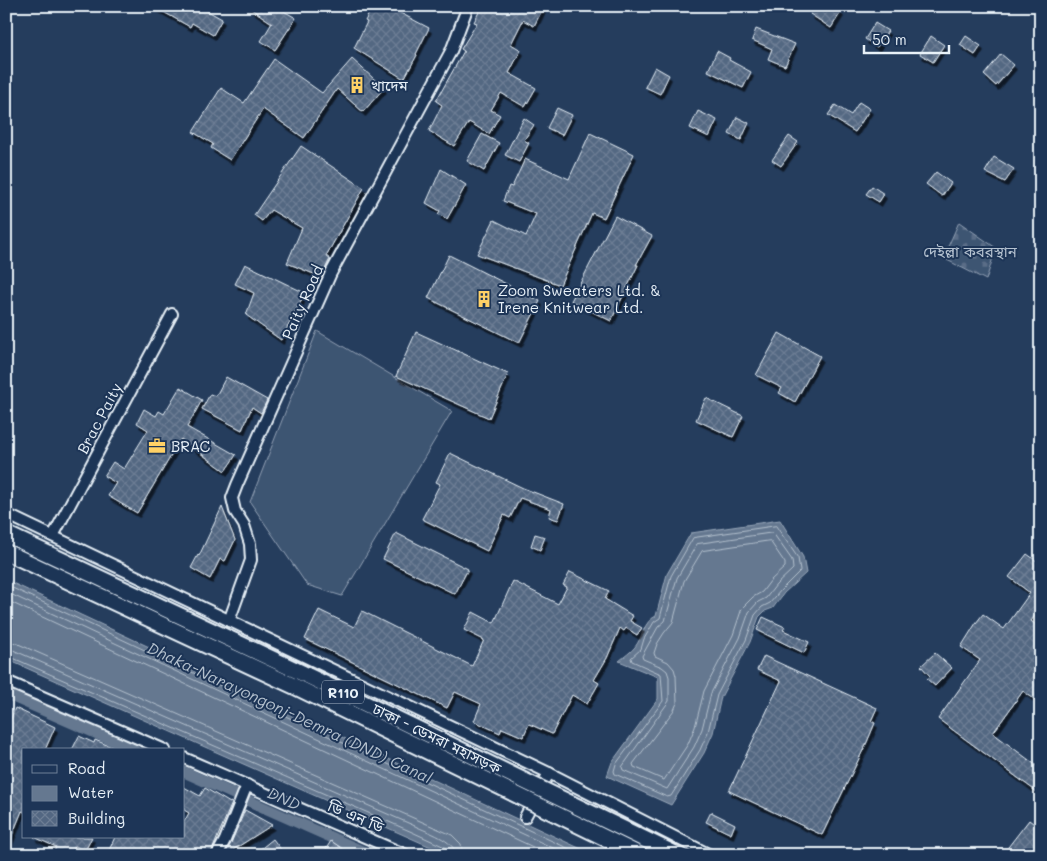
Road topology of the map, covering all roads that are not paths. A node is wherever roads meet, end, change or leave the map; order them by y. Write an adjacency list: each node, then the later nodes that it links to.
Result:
1 (468, 6): 7 (street, Paity Road)
2 (172, 314): 5 (street, Brac Paity)
3 (6, 514): 5 (street)
4 (6, 534): 17 (main road, ঢাকা - ডেমরা মহাসড়ক / R110, bridge)
5 (53, 536): 7 (street)
6 (6, 552): 16 (main road, ঢাকা - ডেমরা মহাসড়ক / R110, bridge)
7 (229, 621): 11 (street)
8 (6, 681): 9 (street)
9 (160, 748)
10 (185, 758): 12 (street, ডি এন ডি)
11 (549, 773): 13 (street); 18 (street)
12 (247, 785): 14 (street); 15 (street, ডি এন ডি)
13 (525, 816)
14 (218, 855)
15 (406, 855)
16 (640, 855)
17 (677, 855)
18 (710, 855)

